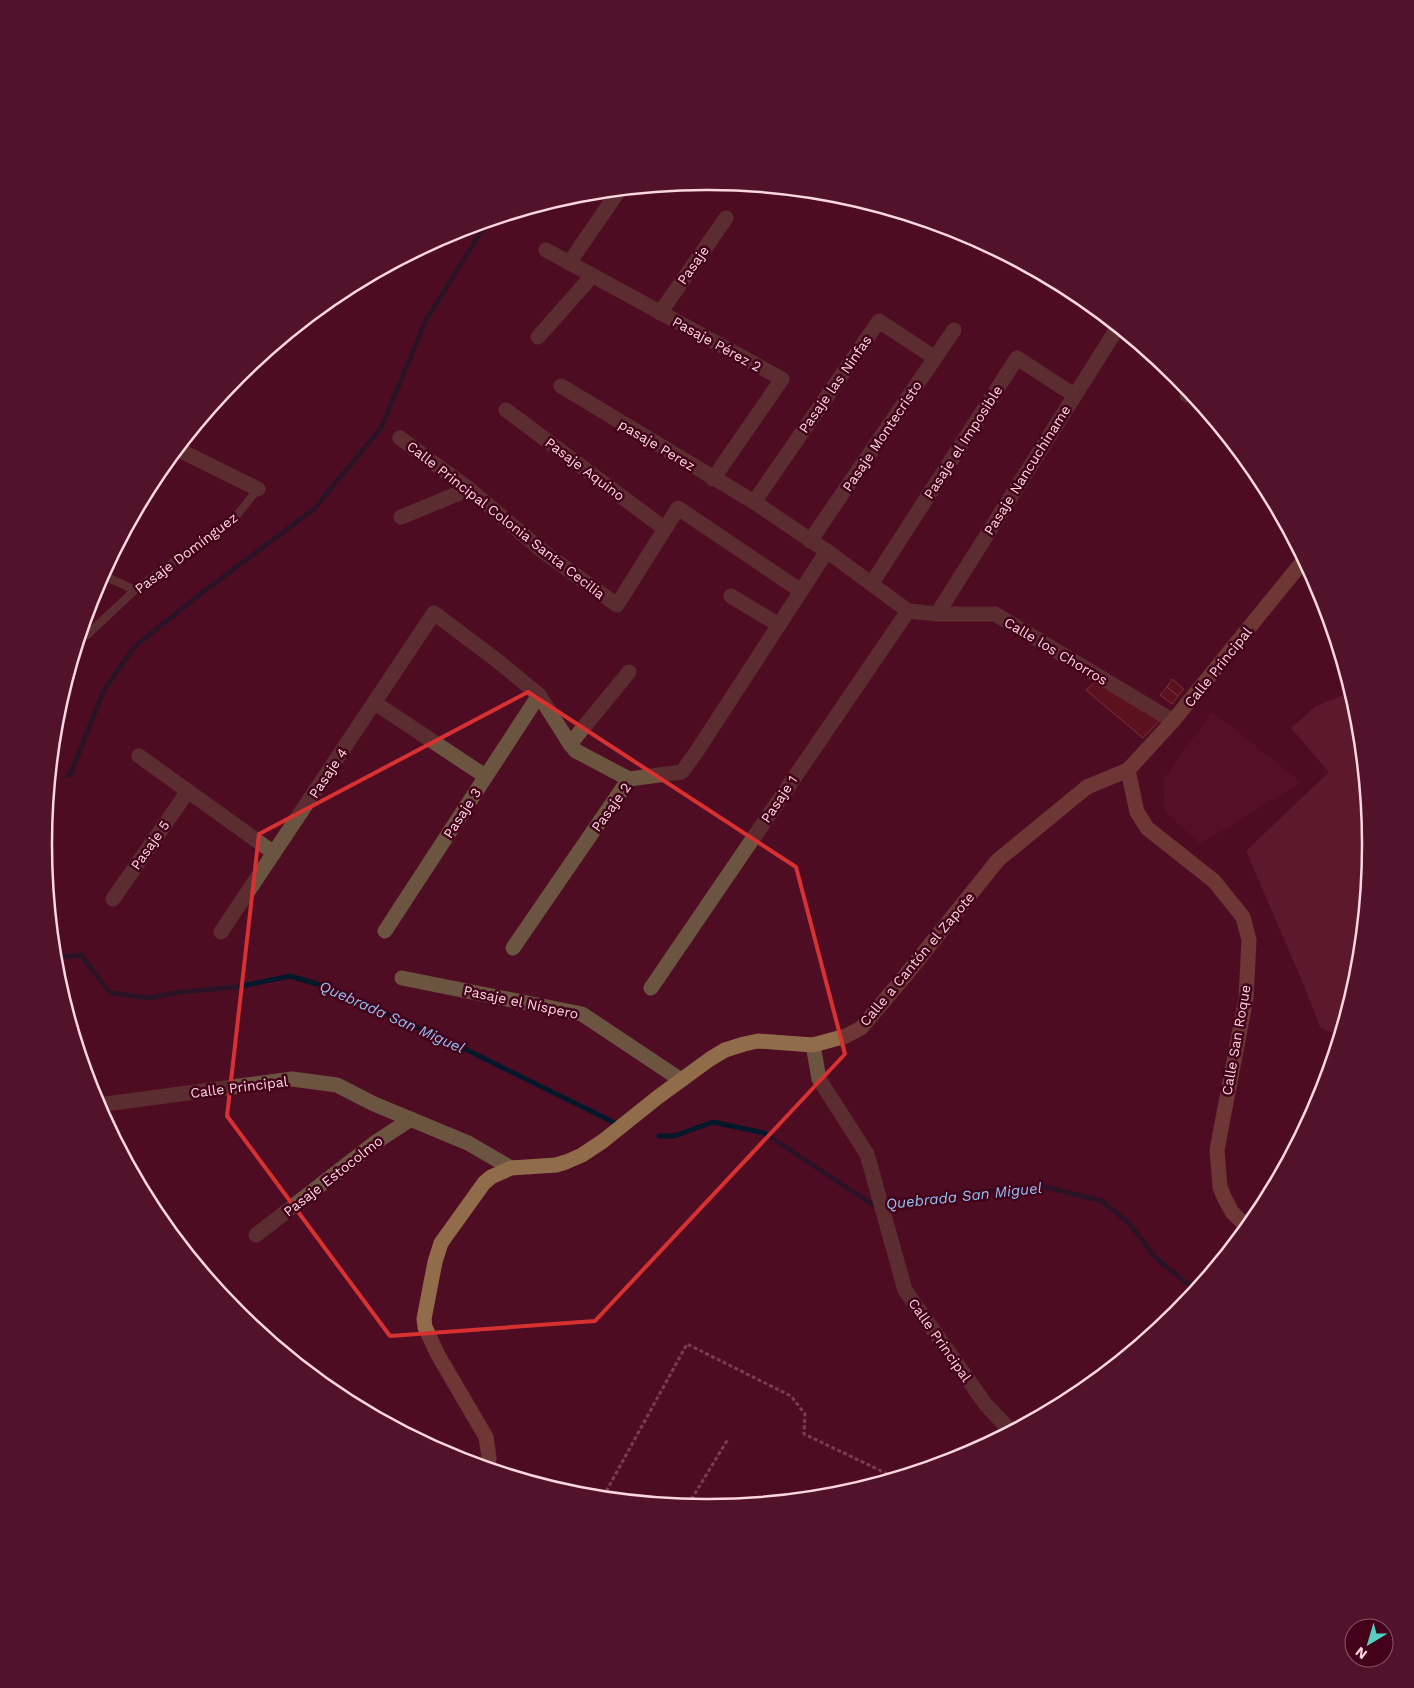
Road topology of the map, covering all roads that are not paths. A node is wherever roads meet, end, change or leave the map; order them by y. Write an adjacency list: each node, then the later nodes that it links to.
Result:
1 (615, 196): 4 (street)
2 (726, 218): 6 (street, Pasaje)
3 (546, 250): 4 (street, Pasaje Pérez 2)
4 (568, 263): 5 (street, Pasaje Pérez 2)
5 (592, 276): 6 (street, Pasaje Pérez 2); 9 (street)
6 (660, 313): 16 (street, Pasaje Pérez 2)
7 (954, 330): 10 (street, Pasaje Montecristo)
8 (1114, 332): 12 (street, Pasaje Nancuchiname)
9 (538, 337)
10 (935, 358): 19 (street, Pasaje las Ninfas); 22 (street, Pasaje Montecristo)
11 (561, 386): 16 (street, pasaje Perez)
12 (1074, 395): 26 (street, Pasaje el Imposible); 31 (street, Pasaje Nancuchiname)
13 (506, 410): 21 (street, Pasaje Aquino)
14 (400, 438): 17 (street, Calle Principal Colonia Santa Cecilia)
15 (183, 452): 18 (street, Pasaje Domínguez)
16 (714, 479): 19 (street, pasaje Perez)
17 (469, 489): 20 (street); 21 (street, Calle Principal Colonia Santa Cecilia)
18 (258, 490): 27 (lane, Pasaje Domínguez)
19 (754, 502): 22 (street)
20 (401, 517)
21 (664, 529): 28 (street, Calle Principal Colonia Santa Cecilia)
22 (810, 541): 23 (street)
23 (827, 551): 26 (street); 28 (street, Pasaje 2)
24 (1299, 566): 37 (street, Calle Principal)
25 (109, 578): 27 (lane)
26 (872, 583): 30 (street)
27 (135, 590): 33 (lane, Pasaje Domínguez)
28 (801, 590): 32 (street, Pasaje 2)
29 (731, 596): 32 (street)
30 (908, 611): 31 (street, Calle los Chorros); 50 (street, Pasaje 1)
31 (937, 614): 37 (street, Calle los Chorros)
32 (779, 625): 42 (street, Pasaje 2)
33 (88, 635)
34 (629, 672): 38 (street)
35 (539, 695): 36 (street, Pasaje 4); 38 (street); 41 (street, Pasaje 3)
36 (375, 703): 41 (street); 44 (street, Pasaje 4)
37 (1174, 721): 40 (street, Calle Principal)
38 (570, 744): 42 (street)
39 (139, 756): 43 (street)
40 (1128, 770): 51 (street, Calle a Cantón el Zapote); 56 (street, Calle San Roque)
41 (485, 776): 46 (street, Pasaje 3)
42 (629, 779): 48 (street, Pasaje 2)
43 (188, 791): 44 (street); 45 (street, Pasaje 5)
44 (274, 853): 47 (street, Pasaje 4)
45 (113, 899)
46 (385, 931)
47 (221, 932)
48 (513, 948)
49 (402, 978): 52 (street, Pasaje el Níspero)
50 (651, 988)
51 (813, 1045): 52 (street, Calle a Cantón el Zapote); 58 (street, Calle Principal)
52 (681, 1080): 55 (street, Calle a Cantón el Zapote)
53 (107, 1104): 54 (street, Calle Principal)
54 (410, 1119): 55 (street, Calle Principal); 57 (street, Pasaje Estocolmo)
55 (511, 1168): 59 (street, Calle a Cantón el Zapote)
56 (1241, 1221)
57 (256, 1235)
58 (1006, 1426)
59 (489, 1461)

